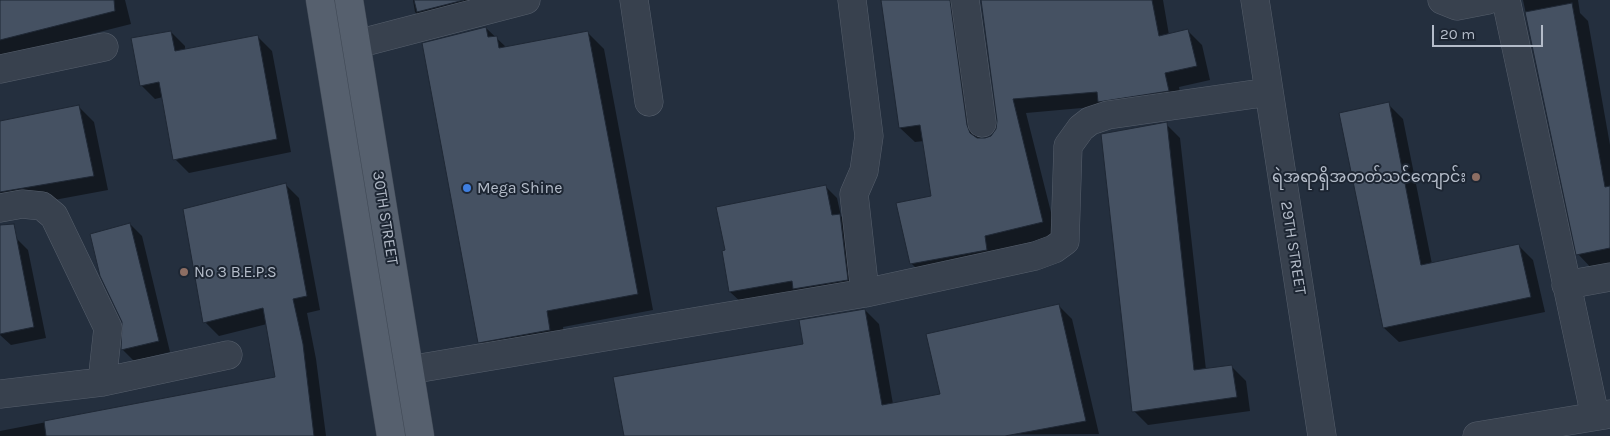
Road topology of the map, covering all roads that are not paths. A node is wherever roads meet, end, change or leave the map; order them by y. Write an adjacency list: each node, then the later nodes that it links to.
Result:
1 (320, 0): 26 (main road, 30TH STREET)
2 (349, 0): 11 (main road, 30TH STREET)
3 (526, 0): 11 (street)
4 (634, 0): 15 (street)
5 (852, 0): 20 (street)
6 (965, 0): 16 (street)
7 (1255, 0): 14 (street, 29TH STREET)
8 (1442, 0): 9 (street)
9 (1488, 0)
10 (1506, 0): 19 (street)
11 (357, 44): 22 (main road, 30TH STREET)
12 (104, 47): 13 (street)
13 (0, 69)
14 (1269, 92): 20 (street); 28 (street, 29TH STREET)
15 (649, 102)
16 (982, 123)
17 (0, 208): 23 (street)
18 (1610, 277): 19 (street)
19 (1566, 285): 25 (street)
20 (865, 292): 22 (street)
21 (228, 355): 23 (street)
22 (409, 370): 27 (main road, 30TH STREET)
23 (102, 382): 24 (street)
24 (0, 394)
25 (1602, 415): 29 (street)
26 (391, 436)
27 (420, 436)
28 (1322, 436)
29 (1477, 436)

